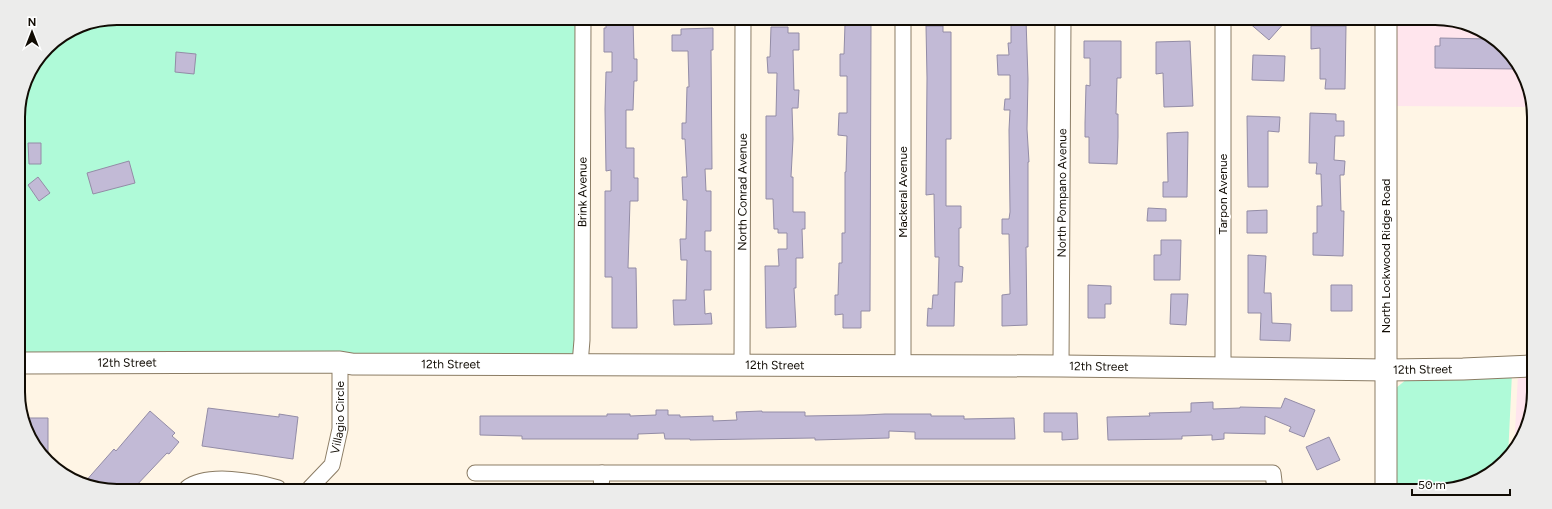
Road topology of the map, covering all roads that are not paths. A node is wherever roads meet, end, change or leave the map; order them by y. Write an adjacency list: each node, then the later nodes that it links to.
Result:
1 (583, 25): 9 (street, Brink Avenue)
2 (743, 25): 10 (street, North Conrad Avenue)
3 (903, 25): 11 (street, Mackeral Avenue)
4 (1063, 25): 12 (street, North Pompano Avenue)
5 (1222, 25): 14 (street, Tarpon Avenue)
6 (1386, 25): 15 (street, North Lockwood Ridge Road)
7 (340, 362): 8 (street, 12th Street); 9 (street, 12th Street); 20 (street, Villagio Circle)
8 (25, 363)
9 (580, 364): 10 (street, 12th Street)
10 (742, 365): 11 (street, 12th Street)
11 (903, 365): 12 (street, 12th Street)
12 (1061, 366): 14 (street, 12th Street)
13 (1527, 366): 15 (street, 12th Street)
14 (1222, 367): 15 (street, 12th Street)
15 (1387, 370): 23 (street, North Lockwood Ridge Road)
16 (475, 473): 17 (street)
17 (602, 473): 21 (street); 22 (street)
18 (194, 484): 19 (street)
19 (256, 484)
20 (314, 484)
21 (601, 484)
22 (1274, 484)
23 (1386, 484)

